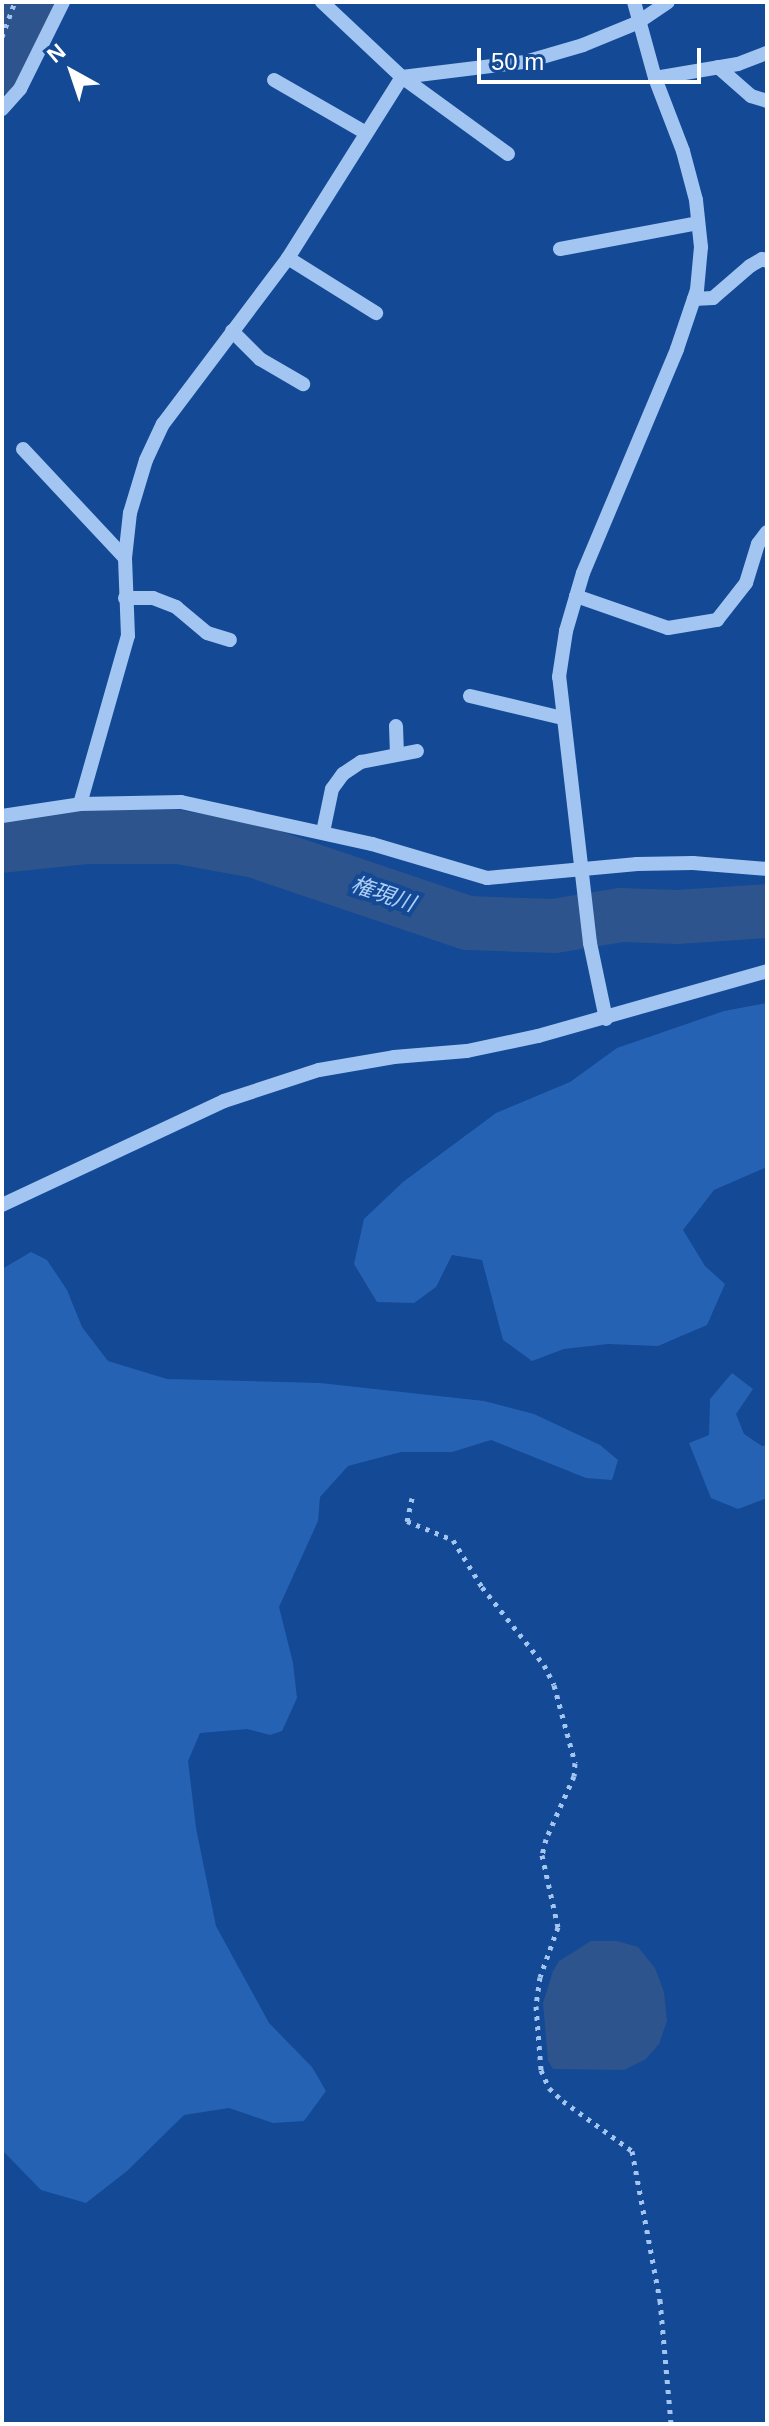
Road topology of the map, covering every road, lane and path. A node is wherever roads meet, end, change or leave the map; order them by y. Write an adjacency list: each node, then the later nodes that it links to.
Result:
1 (15, 2): 7 (path)
2 (63, 2): 14 (street)
3 (322, 2): 10 (street)
4 (634, 2): 6 (street)
5 (668, 2): 6 (street)
6 (637, 23): 10 (street); 11 (street)
7 (2, 37)
8 (767, 53): 9 (street)
9 (718, 67): 11 (street); 13 (street)
10 (402, 77): 15 (street); 16 (street)
11 (655, 78): 17 (street)
12 (274, 80): 15 (street)
13 (767, 101)
14 (2, 109)
15 (366, 133): 19 (street)
16 (508, 154)
17 (698, 223): 18 (street); 21 (street)
18 (560, 249)
19 (288, 258): 22 (street); 23 (street)
20 (767, 261): 21 (street)
21 (694, 299): 28 (street)
22 (376, 313)
23 (232, 331): 24 (street); 27 (street)
24 (303, 384)
25 (23, 449): 27 (street)
26 (767, 532): 28 (street)
27 (125, 558): 29 (street)
28 (576, 596): 32 (street)
29 (125, 598): 30 (street); 36 (street)
30 (230, 640)
31 (470, 696): 32 (street)
32 (562, 718): 39 (street)
33 (396, 726): 35 (street)
34 (417, 751): 35 (street)
35 (397, 754): 38 (street)
36 (80, 804): 37 (street); 38 (street)
37 (2, 816)
38 (323, 832): 39 (street)
39 (581, 869): 40 (street); 42 (street)
40 (767, 869)
41 (767, 971): 42 (street)
42 (606, 1019): 43 (street)
43 (2, 1205)
44 (412, 1498): 45 (path)
45 (671, 2424)

